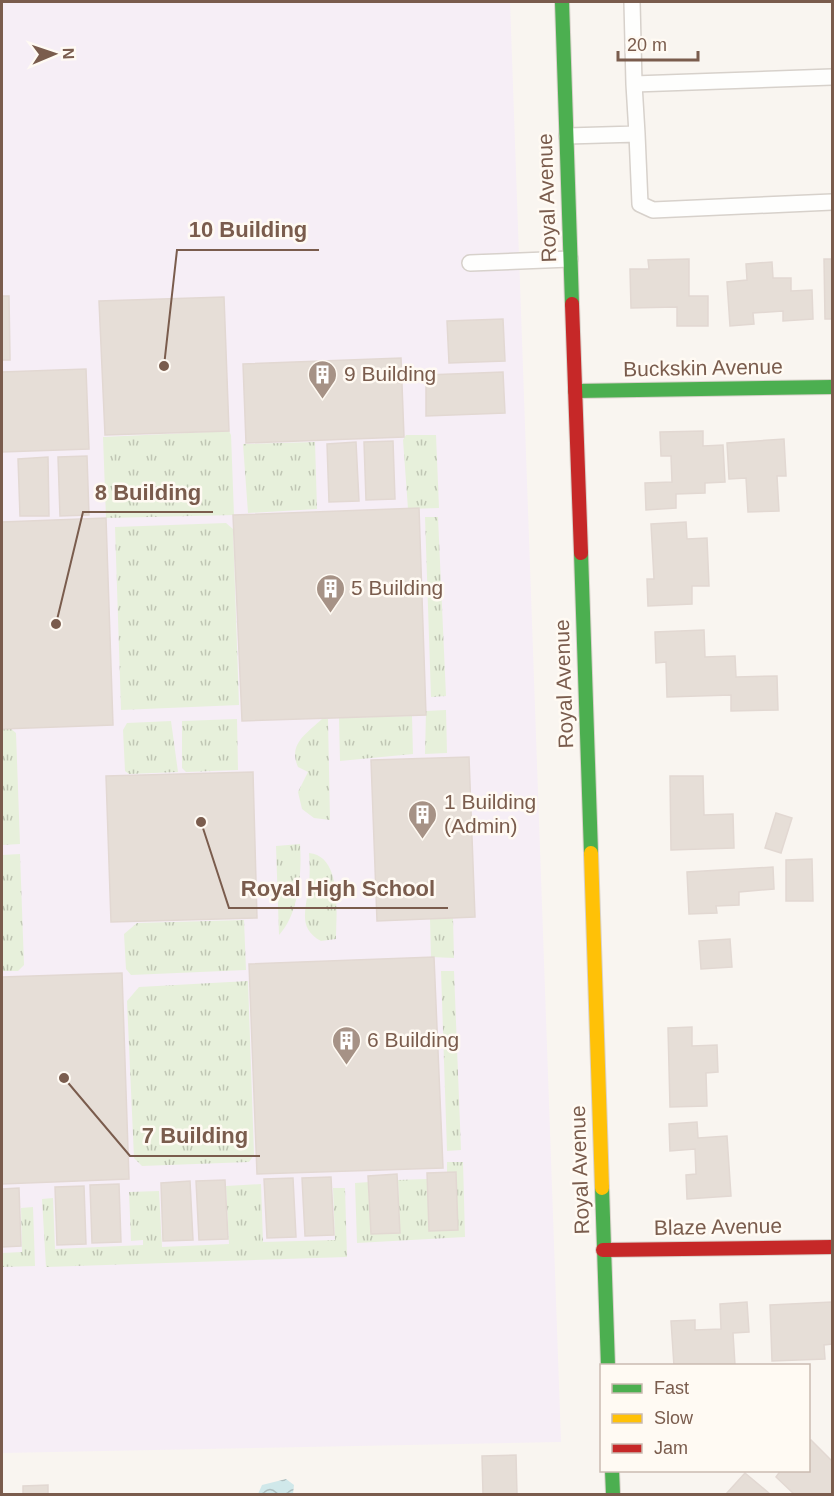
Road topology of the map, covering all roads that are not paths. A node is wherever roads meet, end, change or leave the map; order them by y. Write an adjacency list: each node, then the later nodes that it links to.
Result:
1 (562, 2): 6 (main road, Royal Avenue)
2 (632, 2): 4 (lane)
3 (832, 77): 4 (lane)
4 (634, 84): 5 (lane)
5 (637, 134): 6 (lane); 7 (lane)
6 (567, 136): 8 (main road, Royal Avenue)
7 (832, 202)
8 (570, 259): 9 (lane); 11 (main road, Royal Avenue)
9 (471, 263)
10 (832, 387): 11 (main road, Buckskin Avenue)
11 (575, 391): 13 (main road, Royal Avenue)
12 (832, 1247): 13 (main road, Blaze Avenue)
13 (603, 1250): 14 (main road, Royal Avenue)
14 (608, 1364)
15 (612, 1472): 16 (main road)
16 (613, 1494)

